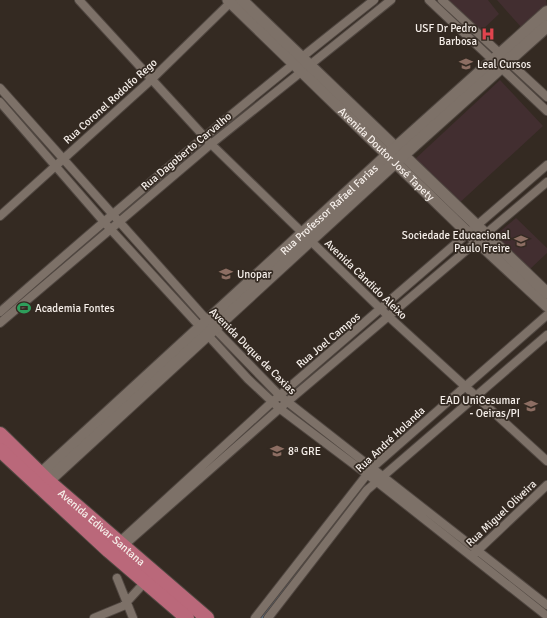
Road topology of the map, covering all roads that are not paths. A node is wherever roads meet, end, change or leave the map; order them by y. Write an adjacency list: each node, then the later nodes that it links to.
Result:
1 (79, 0): 12 (street, Avenida Cândido Aleixo)
2 (242, 0): 11 (street, Avenida Doutor José Tapety)
3 (374, 0): 11 (street, Rua Dagoberto Carvalho)
4 (391, 0): 11 (street, Rua Dagoberto Carvalho)
5 (429, 0): 10 (street)
6 (442, 0): 10 (street)
7 (230, 1): 11 (street, Avenida Doutor José Tapety); 12 (street, Rua Coronel Rodolfo Rego)
8 (547, 12): 10 (main road, Rua Professor Rafael Farias)
9 (547, 26): 10 (main road, Rua Professor Rafael Farias)
10 (501, 60): 14 (street); 16 (street); 19 (main road, Rua Professor Rafael Farias)
11 (302, 63): 17 (street, Rua Dagoberto Carvalho); 18 (street, Rua Dagoberto Carvalho); 19 (street, Avenida Doutor José Tapety)
12 (152, 79): 17 (street, Avenida Cândido Aleixo); 20 (street, Rua Coronel Rodolfo Rego)
13 (0, 88): 20 (street, Avenida Duque de Caxias)
14 (547, 97)
15 (0, 102): 22 (street, Avenida Duque de Caxias)
16 (547, 111)
17 (205, 138): 18 (street, Avenida Cândido Aleixo); 24 (street, Rua Dagoberto Carvalho)
18 (211, 144): 26 (street, Rua Dagoberto Carvalho); 30 (street, Avenida Cândido Aleixo)
19 (396, 155): 29 (street, Avenida Doutor José Tapety); 30 (main road, Rua Professor Rafael Farias)
20 (62, 160): 22 (street, Rua Coronel Rodolfo Rego); 24 (street, Avenida Duque de Caxias)
21 (547, 165): 29 (street, Rua Joel Campos)
22 (56, 166): 25 (street, Rua Coronel Rodolfo Rego); 27 (street, Avenida Duque de Caxias)
23 (547, 182): 31 (street, Rua Joel Campos)
24 (112, 215): 26 (street, Avenida Duque de Caxias); 27 (street, Rua Dagoberto Carvalho)
25 (0, 216)
26 (119, 221): 28 (street, Rua Dagoberto Carvalho); 39 (street, Avenida Duque de Caxias)
27 (104, 222): 28 (street, Avenida Duque de Caxias); 35 (street, Rua Dagoberto Carvalho)
28 (110, 228): 38 (street, Rua Dagoberto Carvalho); 39 (street, Avenida Duque de Caxias)
29 (472, 229): 31 (street, Avenida Doutor José Tapety); 34 (street, Rua Joel Campos)
30 (306, 236): 34 (street, Avenida Cândido Aleixo); 39 (main road, Rua Professor Rafael Farias)
31 (481, 238): 32 (street, Avenida Doutor José Tapety); 33 (street, Avenida Doutor José Tapety); 37 (street, Rua Joel Campos)
32 (547, 293)
33 (547, 306)
34 (382, 309): 37 (street, Avenida Cândido Aleixo); 43 (street, Rua Joel Campos)
35 (0, 312)
36 (547, 315): 41 (street, Rua André Holanda)
37 (388, 316): 41 (street, Avenida Cândido Aleixo); 45 (street, Rua Joel Campos)
38 (0, 323)
39 (207, 328): 43 (street, Avenida Duque de Caxias); 44 (street, Avenida Duque de Caxias); 51 (main road, Rua Professor Rafael Farias)
40 (547, 335): 42 (street, Rua André Holanda)
41 (465, 386): 42 (street, Avenida Cândido Aleixo); 50 (street, Rua André Holanda)
42 (476, 395): 49 (street, Avenida Cândido Aleixo); 52 (street, Rua André Holanda)
43 (280, 396): 44 (street, Rua Joel Campos); 45 (street, Avenida Duque de Caxias)
44 (272, 402): 46 (street, Avenida Duque de Caxias); 54 (street, Rua Joel Campos)
45 (287, 402): 46 (street, Rua Joel Campos); 50 (street, Avenida Duque de Caxias)
46 (279, 408): 50 (street, Avenida Duque de Caxias); 54 (street, Rua Joel Campos)
47 (0, 434): 51 (highway, Avenida Edivar Santana)
48 (0, 450): 54 (highway, Avenida Edivar Santana)
49 (547, 461)
50 (369, 471): 52 (street, Avenida Duque de Caxias); 66 (street, Rua André Holanda)
51 (44, 477): 54 (highway, Avenida Edivar Santana)
52 (379, 479): 55 (street, Avenida Duque de Caxias); 56 (street, Avenida Duque de Caxias); 67 (street, Rua André Holanda)
53 (547, 485): 55 (street, Rua Miguel Oliveira)
54 (116, 549): 58 (highway, Avenida Edivar Santana); 65 (highway, Avenida Edivar Santana)
55 (478, 549): 56 (street, Rua Miguel Oliveira); 60 (street, Avenida Duque de Caxias)
56 (470, 556): 61 (street, Avenida Duque de Caxias)
57 (116, 578): 59 (street)
58 (145, 582): 59 (street); 64 (highway, Avenida Edivar Santana)
59 (126, 603): 62 (street); 63 (street)
60 (547, 605)
61 (547, 616)
62 (94, 618)
63 (132, 618)
64 (187, 618)
65 (207, 618)
66 (255, 618)
67 (268, 618)

